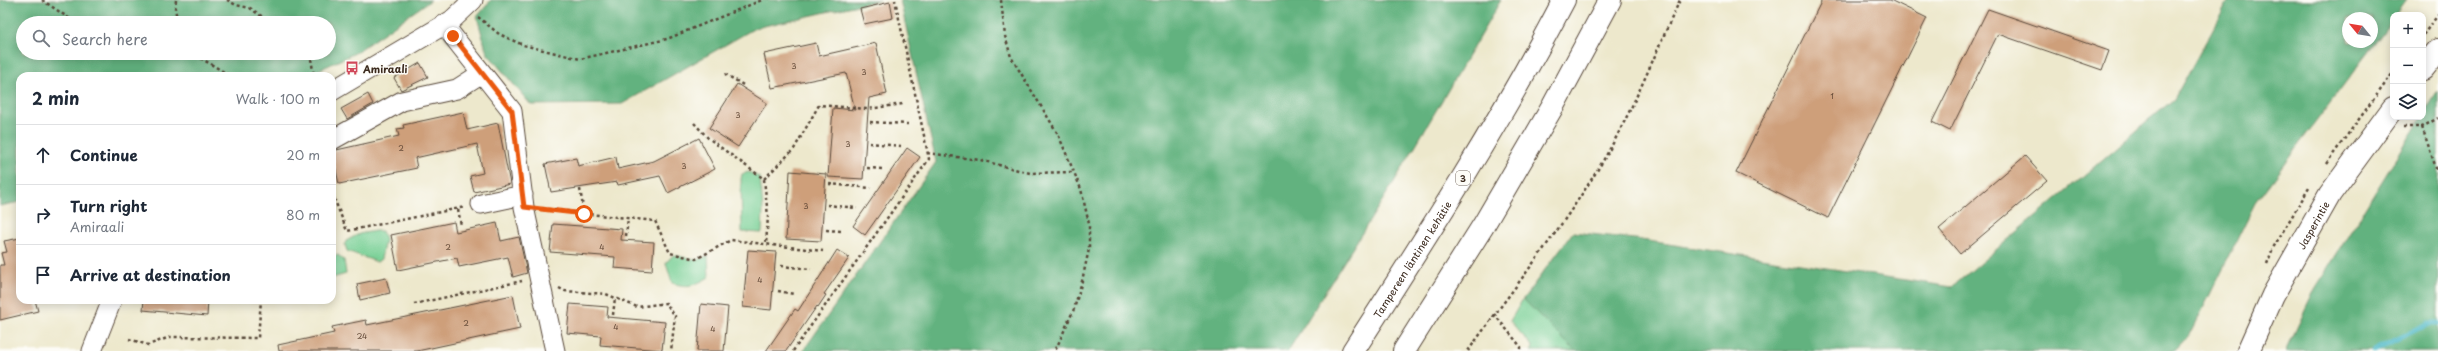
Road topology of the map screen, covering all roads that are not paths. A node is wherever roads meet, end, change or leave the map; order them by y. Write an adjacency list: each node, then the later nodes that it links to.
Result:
1 (1564, 0): 16 (main road, Tampereen läntinen kehätie / 3)
2 (1610, 0): 17 (main road)
3 (469, 4): 4 (street)
4 (444, 25): 7 (street); 8 (street)
5 (2438, 50): 6 (main road)
6 (2426, 65)
7 (482, 73): 10 (street); 11 (street)
8 (336, 90)
9 (2390, 112): 18 (main road, Jasperintie)
10 (336, 138)
11 (523, 201): 12 (street); 15 (street)
12 (481, 204)
13 (110, 304): 14 (street)
14 (92, 351)
15 (554, 351)
16 (1353, 351)
17 (1404, 351)
18 (2248, 351)

